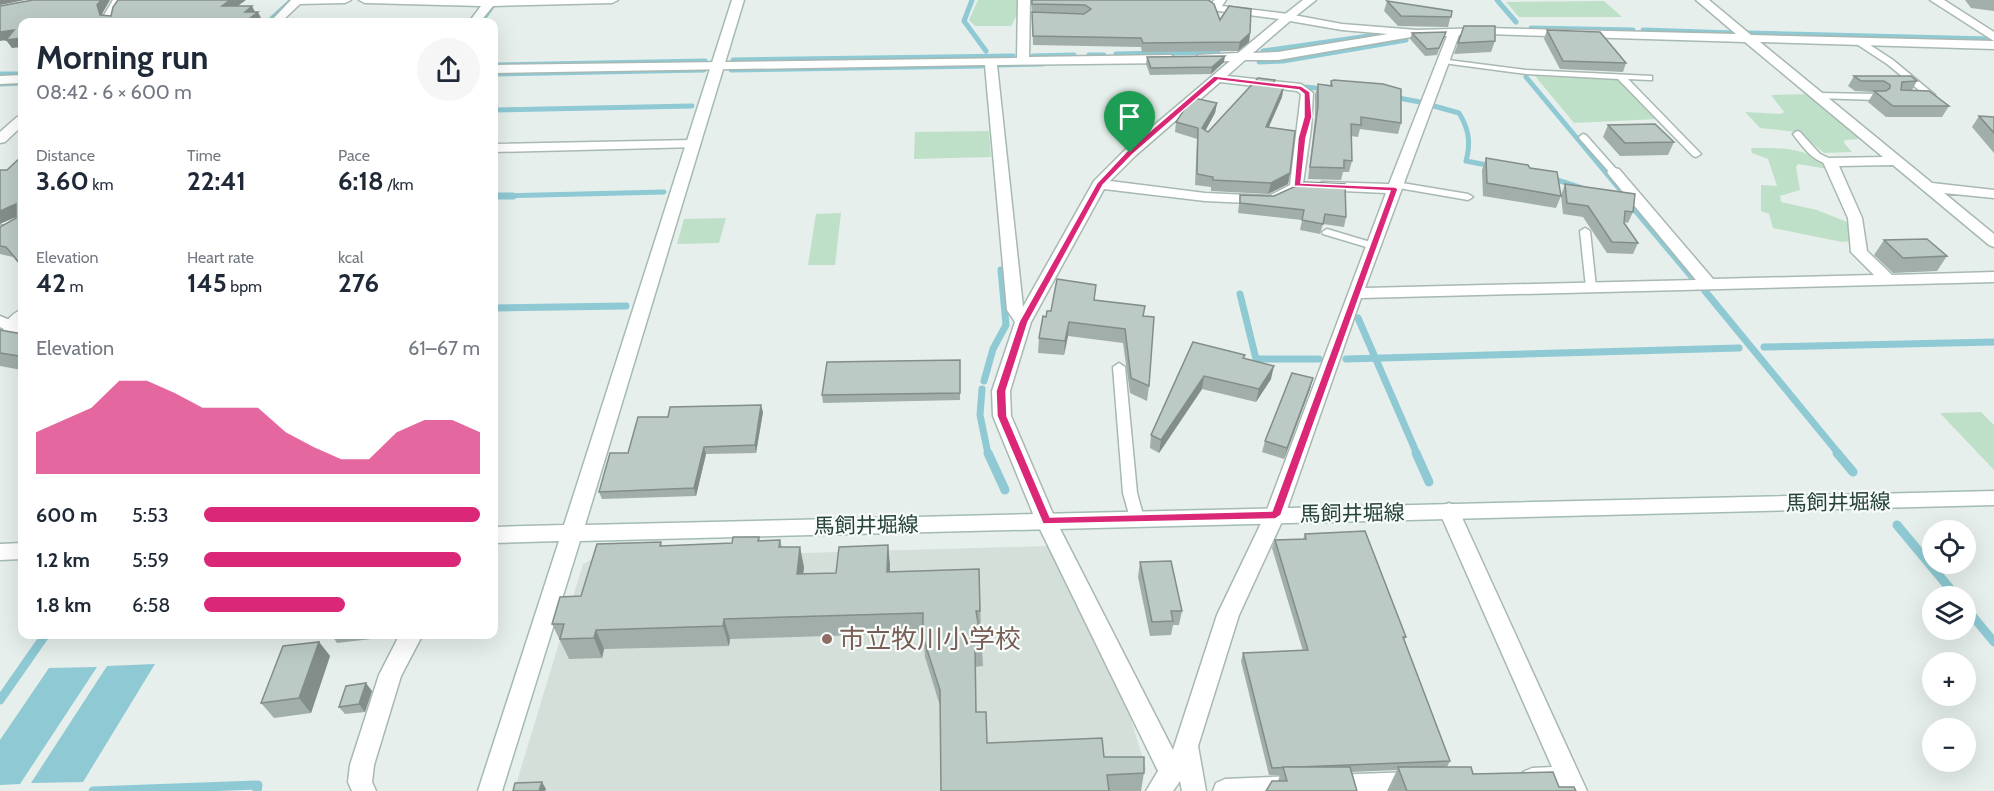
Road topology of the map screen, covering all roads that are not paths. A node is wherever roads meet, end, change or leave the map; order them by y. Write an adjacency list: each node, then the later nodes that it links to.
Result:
1 (119, 0): 14 (street)
2 (345, 0): 11 (street)
3 (365, 0): 12 (street)
4 (612, 0): 12 (street)
5 (738, 0): 27 (street)
6 (1024, 0): 26 (street)
7 (1220, 0): 13 (street)
8 (1310, 0): 13 (street)
9 (1702, 0): 20 (street)
10 (1936, 0): 19 (street)
11 (297, 1): 15 (street)
12 (490, 1): 16 (street)
13 (1288, 17): 18 (street); 23 (street)
14 (110, 18)
15 (279, 18)
16 (478, 18)
17 (1455, 32): 18 (street); 20 (street); 24 (street)
18 (1417, 33): 23 (street)
19 (1994, 37)
20 (1747, 38): 21 (street); 34 (street)
21 (1858, 41): 22 (street); 36 (lane)
22 (1994, 45)
23 (1240, 57): 26 (street); 30 (street)
24 (1443, 61): 29 (lane); 49 (street)
25 (991, 62): 26 (street); 27 (street); 66 (street)
26 (1023, 62)
27 (717, 66): 28 (street); 41 (street)
28 (498, 69)
29 (1620, 77): 31 (lane); 43 (lane)
30 (1216, 78): 47 (street); 48 (street)
31 (1649, 78)
32 (18, 79): 33 (street)
33 (0, 80)
34 (1818, 96): 35 (lane); 44 (street)
35 (1878, 97)
36 (1921, 97)
37 (18, 123): 40 (street)
38 (1797, 134): 45 (lane)
39 (1583, 138): 46 (lane)
40 (0, 139)
41 (693, 144): 42 (street); 75 (street)
42 (498, 148)
43 (1696, 154)
44 (1896, 161): 45 (street); 50 (street)
45 (1830, 162): 62 (street)
46 (1614, 172): 63 (street)
47 (1099, 184): 48 (street); 66 (street)
48 (1297, 185): 49 (street)
49 (1395, 187): 52 (lane); 60 (street)
50 (1928, 187): 51 (street); 59 (street)
51 (1994, 194)
52 (1468, 197)
53 (18, 219): 54 (street)
54 (0, 220)
55 (18, 221): 57 (street)
56 (1585, 231): 64 (lane)
57 (0, 232)
58 (1327, 232): 60 (lane)
59 (1994, 242)
60 (1373, 246): 65 (street)
61 (1994, 277): 62 (street)
62 (1887, 279): 63 (street)
63 (1708, 284): 64 (street)
64 (1591, 287): 65 (street)
65 (1355, 293): 72 (street)
66 (1023, 322): 74 (street)
67 (14, 323): 68 (street)
68 (0, 340)
69 (1119, 366): 73 (lane)
70 (1994, 498): 71 (street, 馬飼井堀線)
71 (1449, 511): 72 (street, 馬飼井堀線); 84 (street)
72 (1275, 515): 73 (street, 馬飼井堀線); 80 (street)
73 (1137, 518): 74 (street, 馬飼井堀線)
74 (1046, 521): 75 (street, 馬飼井堀線); 81 (street)
75 (573, 532): 76 (street, 馬飼井堀線); 86 (street)
76 (498, 535)
77 (18, 551): 78 (street)
78 (0, 552)
79 (410, 639): 85 (street)
80 (1186, 745): 81 (street); 88 (street)
81 (1171, 772): 87 (street)
82 (1510, 780): 84 (street)
83 (1438, 783): 89 (street)
84 (1572, 785)
85 (364, 791)
86 (490, 791)
87 (1158, 791)
88 (1194, 791)
89 (1225, 791)

